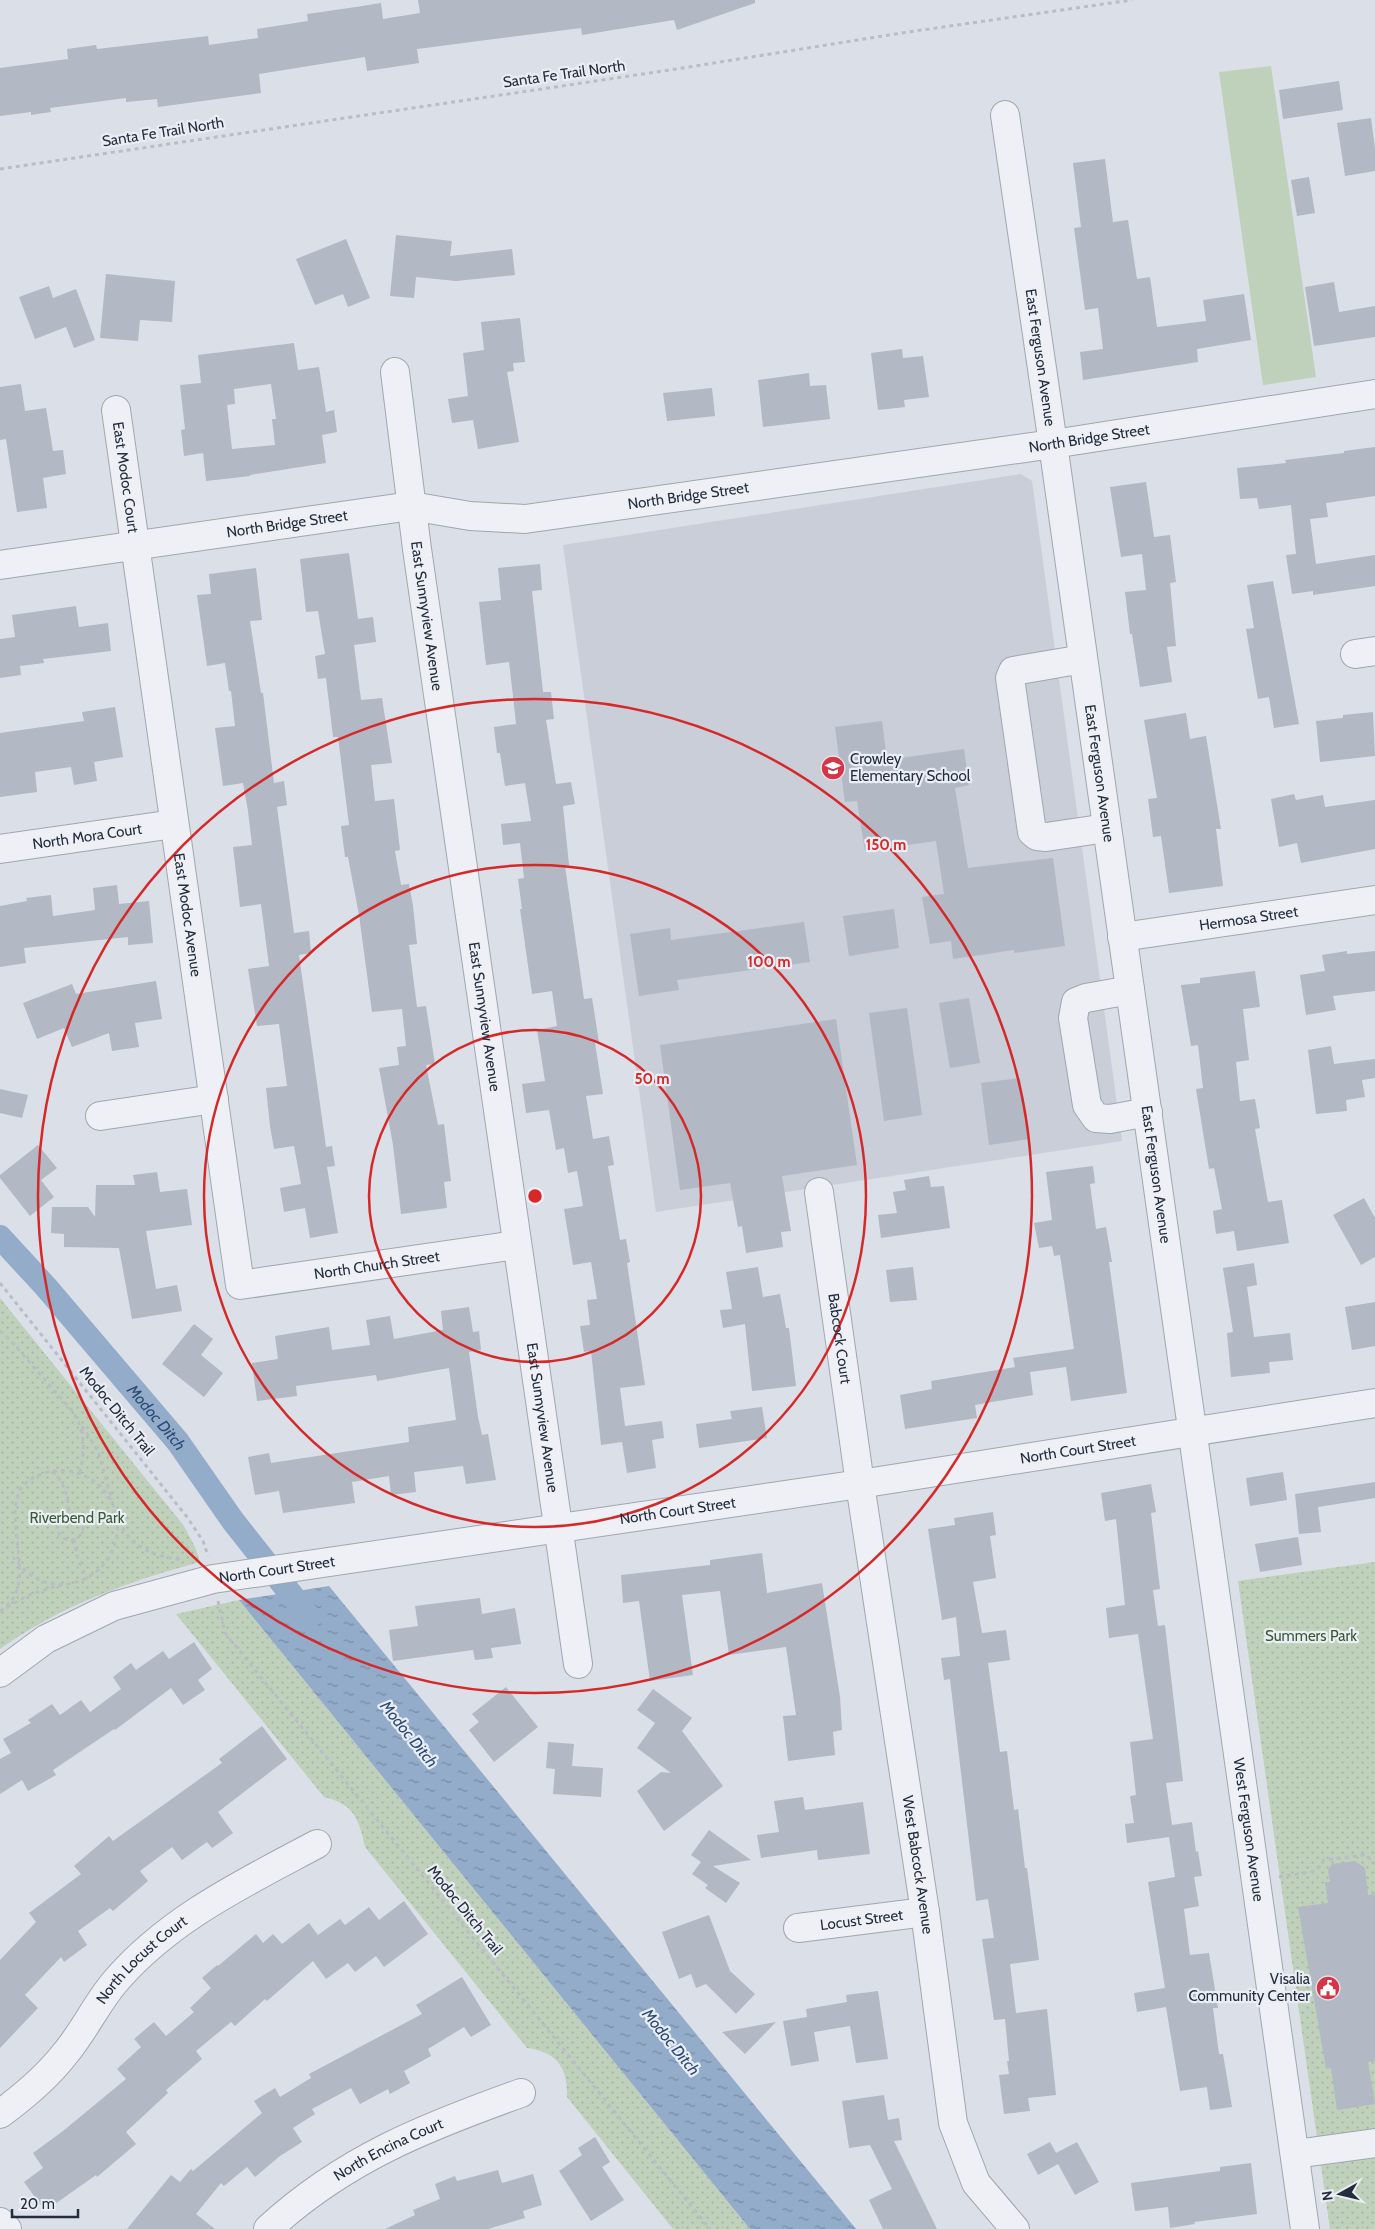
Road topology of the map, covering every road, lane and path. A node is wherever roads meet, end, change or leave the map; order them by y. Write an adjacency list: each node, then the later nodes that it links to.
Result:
1 (1132, 0): 3 (path, Santa Fe Trail North)
2 (1005, 115): 7 (street, East Ferguson Avenue)
3 (0, 168)
4 (395, 372): 8 (street, East Sunnyview Avenue)
5 (1375, 394): 7 (street, North Bridge Street)
6 (116, 410): 9 (street, East Modoc Court)
7 (1053, 444): 8 (street, North Bridge Street); 11 (street, East Ferguson Avenue)
8 (411, 506): 9 (street, North Bridge Street); 22 (street, East Sunnyview Avenue)
9 (136, 544): 10 (street, North Bridge Street); 12 (street, East Modoc Avenue)
10 (0, 565)
11 (1083, 659): 13 (street, East Ferguson Avenue); 13 (street)
12 (174, 824): 14 (street, North Mora Court); 18 (street, East Modoc Avenue)
13 (1107, 828): 16 (street, East Ferguson Avenue)
14 (0, 849)
15 (1375, 900): 16 (street, Hermosa Street)
16 (1122, 936): 17 (street, East Ferguson Avenue)
17 (1130, 990): 19 (street, East Ferguson Avenue); 19 (street)
18 (214, 1099): 20 (street); 24 (street, East Modoc Avenue)
19 (1148, 1112): 28 (street, East Ferguson Avenue)
20 (100, 1116)
21 (820, 1192): 31 (street, Babcock Court)
22 (516, 1245): 24 (street, North Church Street); 36 (street, East Sunnyview Avenue)
23 (0, 1283): 43 (path, Modoc Ditch Trail)
24 (240, 1285)
25 (0, 1331): 27 (path)
26 (1375, 1403): 28 (street, North Court Street)
27 (80, 1423): 30 (path); 33 (path)
28 (1192, 1431): 31 (street, North Court Street); 51 (street, West Ferguson Avenue)
29 (52, 1471): 30 (path); 32 (path); 34 (path)
30 (79, 1474): 33 (path)
31 (860, 1484): 36 (street, North Court Street); 52 (street, West Babcock Avenue)
32 (10, 1502)
33 (113, 1503): 35 (path)
34 (69, 1514): 37 (path); 37 (path)
35 (118, 1520): 42 (path); 43 (path)
36 (557, 1528): 43 (street, North Court Street); 47 (street, East Sunnyview Avenue)
37 (74, 1540): 42 (path)
38 (9, 1548): 39 (path)
39 (13, 1557): 40 (path); 44 (path)
40 (14, 1564)
41 (14, 1571): 45 (path)
42 (87, 1578): 44 (path)
43 (217, 1578): 48 (street, North Court Street); 61 (path, Modoc Ditch Trail)
44 (62, 1585): 45 (path)
45 (7, 1607): 46 (path)
46 (0, 1611)
47 (578, 1664)
48 (0, 1673)
49 (317, 1844): 55 (street, North Locust Court)
50 (1375, 1863): 51 (path)
51 (1256, 1880): 57 (street, West Ferguson Avenue)
52 (925, 1912): 53 (street, Locust Street); 62 (street, West Babcock Avenue)
53 (798, 1928)
54 (521, 2093): 60 (street, North Encina Court)
55 (0, 2114)
56 (1375, 2143): 57 (street)
57 (1295, 2154): 63 (street, West Ferguson Avenue)
58 (0, 2222): 59 (street)
59 (7, 2229)
60 (268, 2229)
61 (710, 2229)
62 (1015, 2229)
63 (1305, 2229)

